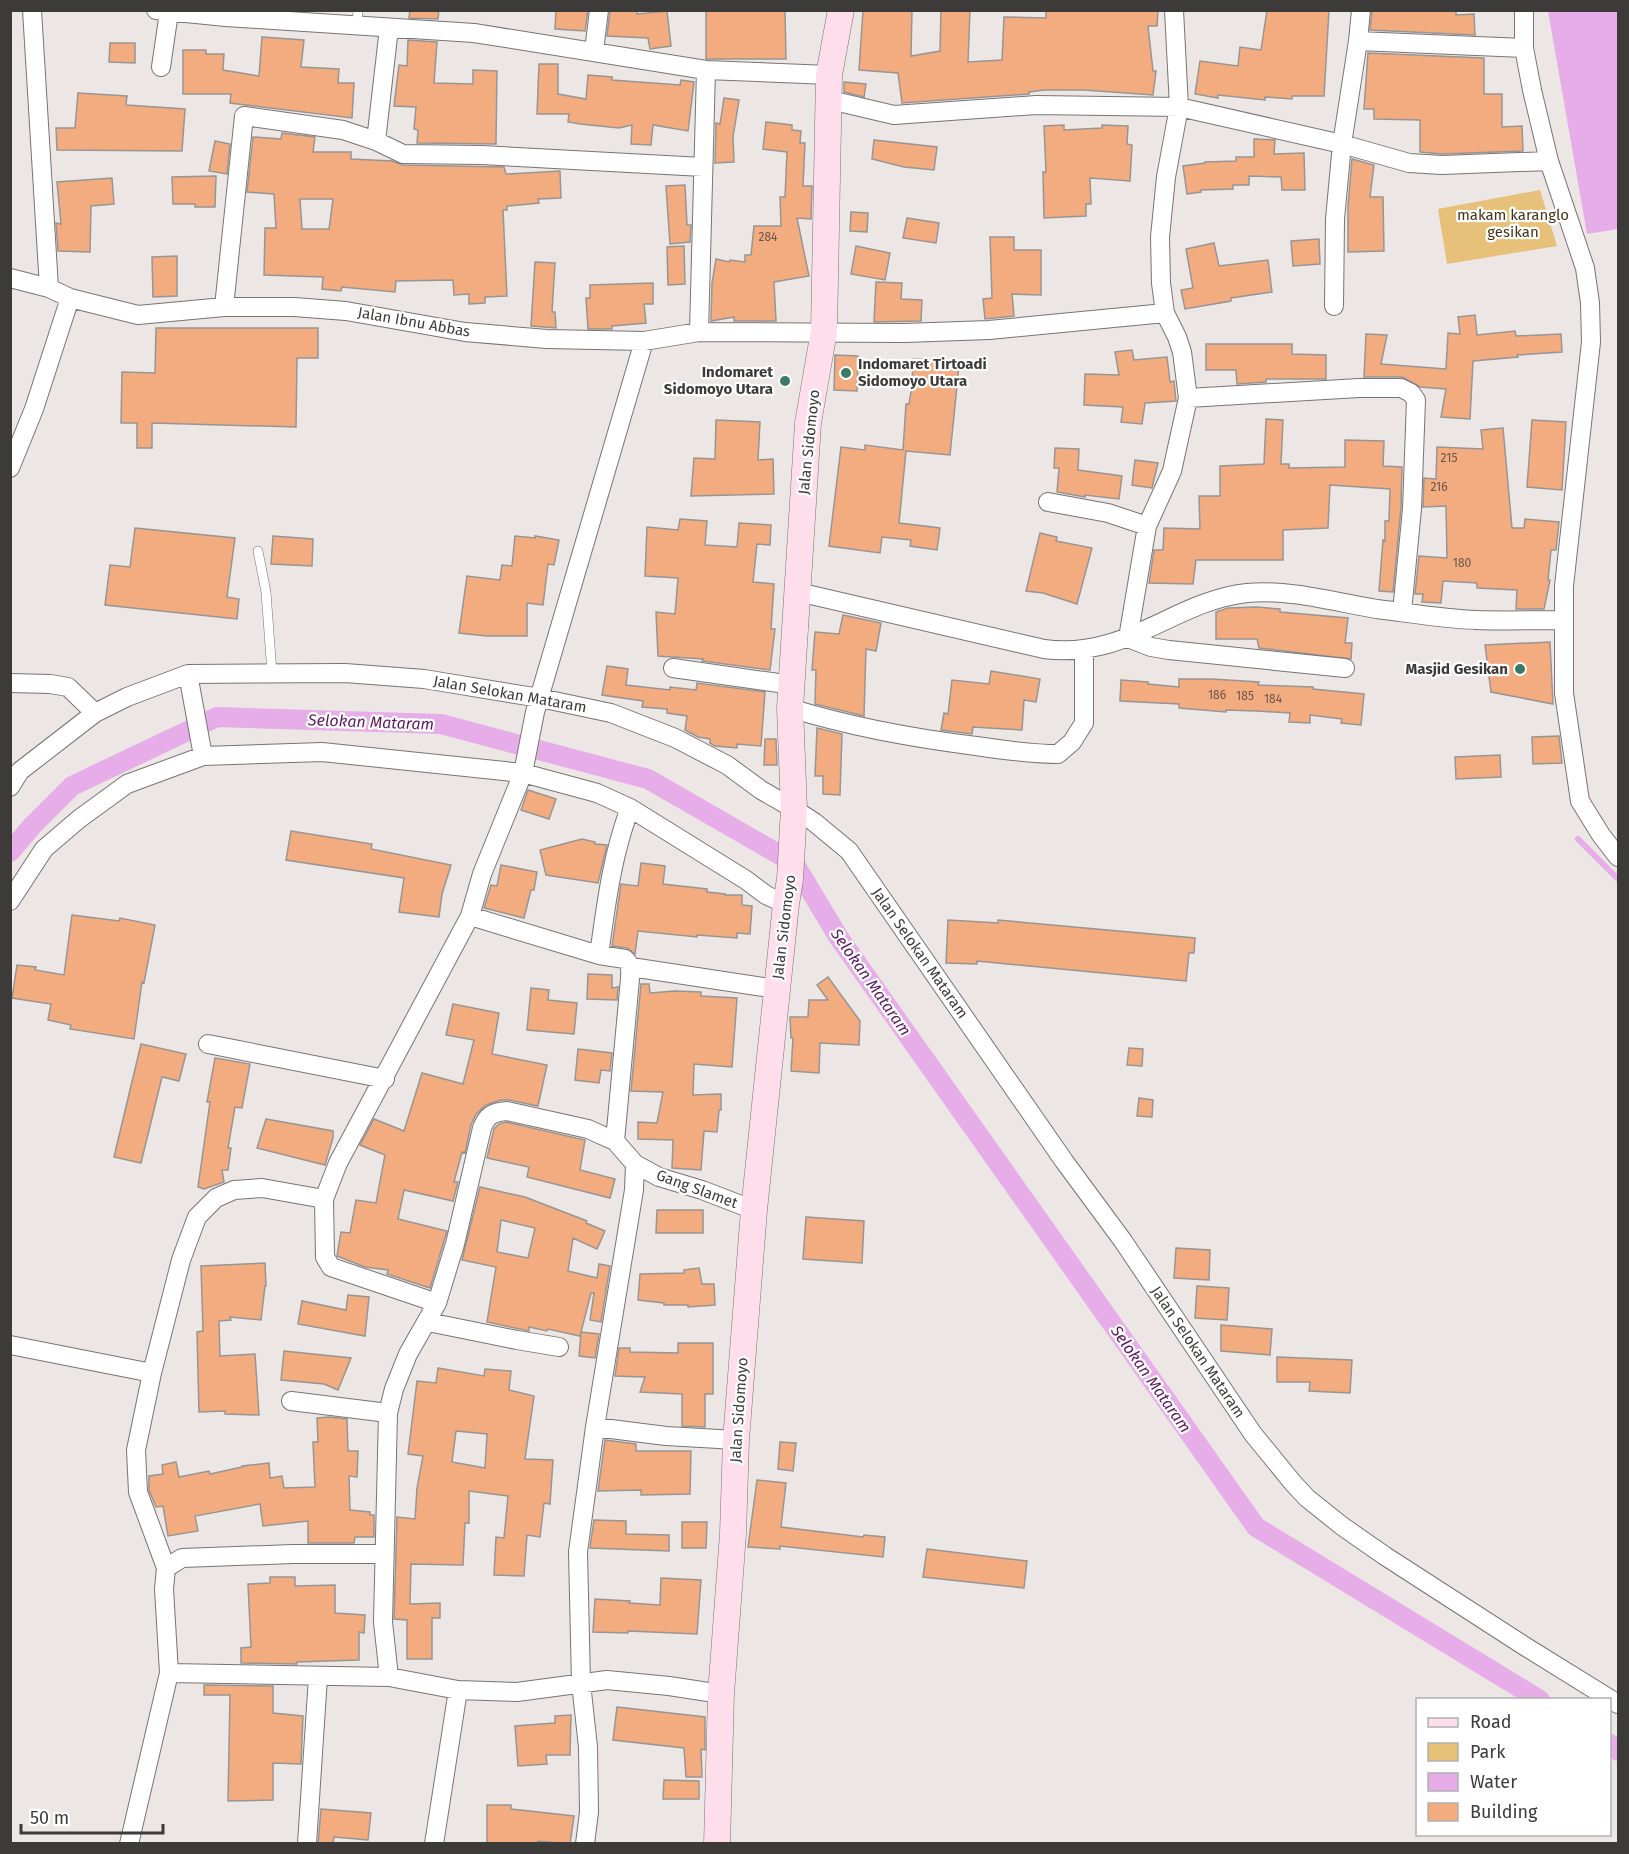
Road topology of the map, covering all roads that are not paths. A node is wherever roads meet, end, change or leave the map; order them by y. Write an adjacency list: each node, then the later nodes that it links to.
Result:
1 (32, 10): 23 (street)
2 (599, 10): 13 (street)
3 (841, 10): 16 (main road, Jalan Sidomoyo)
4 (1174, 10): 17 (street)
5 (1361, 10): 11 (street)
6 (1524, 10): 12 (street)
7 (163, 11): 8 (street); 14 (street)
8 (226, 14): 9 (street)
9 (358, 18): 10 (street)
10 (389, 28): 13 (street); 18 (street)
11 (1358, 41): 12 (street); 19 (street)
12 (1524, 48): 20 (street)
13 (594, 51): 15 (street)
14 (161, 67)
15 (706, 70): 16 (street); 21 (street)
16 (830, 88): 17 (street); 28 (main road, Jalan Sidomoyo)
17 (1179, 108): 19 (street); 27 (street)
18 (376, 141): 21 (street); 26 (street)
19 (1342, 144): 20 (street); 25 (street)
20 (1549, 161): 38 (street)
21 (703, 167): 29 (street)
22 (10, 278): 23 (street, Jalan Ibnu Abbas)
23 (49, 288): 24 (street, Jalan Ibnu Abbas)
24 (70, 298): 26 (street, Jalan Ibnu Abbas); 32 (street)
25 (1334, 306)
26 (224, 307): 30 (street, Jalan Ibnu Abbas)
27 (1165, 313): 28 (street, Jalan Ibnu Abbas); 31 (street)
28 (824, 331): 29 (street, Jalan Ibnu Abbas); 36 (main road, Jalan Sidomoyo)
29 (699, 332): 30 (street, Jalan Ibnu Abbas)
30 (644, 341): 47 (street)
31 (1188, 398): 34 (street); 37 (street)
32 (10, 468)
33 (1048, 502): 34 (street)
34 (1147, 526): 39 (street)
35 (258, 551): 43 (lane)
36 (798, 592): 40 (street); 46 (main road, Jalan Sidomoyo)
37 (1402, 612): 38 (street); 39 (street)
38 (1563, 620): 54 (street)
39 (1128, 639): 40 (street); 42 (street)
40 (1084, 651): 46 (street)
41 (673, 668): 46 (street)
42 (1345, 668)
43 (272, 673): 44 (street, Jalan Selokan Mataram); 47 (street, Jalan Selokan Mataram)
44 (189, 681): 48 (street, Jalan Selokan Mataram); 49 (street)
45 (10, 683): 48 (street)
46 (791, 697): 53 (main road, Jalan Sidomoyo)
47 (538, 705): 50 (street); 53 (street, Jalan Selokan Mataram)
48 (95, 713): 51 (street, Jalan Selokan Mataram)
49 (203, 756): 50 (street); 55 (street)
50 (523, 773): 52 (street); 57 (street)
51 (10, 787)
52 (630, 808): 56 (street); 58 (street)
53 (794, 808): 56 (main road, Jalan Sidomoyo); 84 (street, Jalan Selokan Mataram)
54 (1618, 857)
55 (10, 901)
56 (786, 904): 60 (main road, Jalan Sidomoyo)
57 (470, 916): 58 (street); 62 (street)
58 (599, 955): 59 (street)
59 (631, 966): 60 (street); 63 (street)
60 (777, 989): 66 (main road, Jalan Sidomoyo)
61 (208, 1044): 62 (street)
62 (385, 1079): 65 (street)
63 (615, 1141): 64 (street, Gang Slamet); 67 (street)
64 (635, 1164): 66 (street, Gang Slamet); 74 (street)
65 (324, 1199): 67 (street); 71 (street)
66 (754, 1210): 75 (main road, Jalan Sidomoyo)
67 (437, 1303): 68 (street)
68 (428, 1322): 70 (street); 73 (street)
69 (10, 1346): 71 (street)
70 (559, 1347)
71 (152, 1372): 77 (street)
72 (291, 1401): 73 (street)
73 (388, 1413): 76 (street)
74 (595, 1427): 75 (street); 81 (street)
75 (736, 1440): 83 (main road, Jalan Sidomoyo)
76 (384, 1554): 77 (street); 80 (street)
77 (166, 1568): 78 (street)
78 (169, 1673): 79 (street); 85 (street)
79 (318, 1677): 80 (street); 86 (street)
80 (389, 1677): 82 (street)
81 (581, 1683): 82 (street); 83 (street); 88 (street)
82 (458, 1690): 87 (street)
83 (721, 1694): 89 (main road, Jalan Sidomoyo)
84 (1608, 1698)
85 (129, 1844)
86 (307, 1844)
87 (434, 1844)
88 (585, 1844)
89 (717, 1844)

